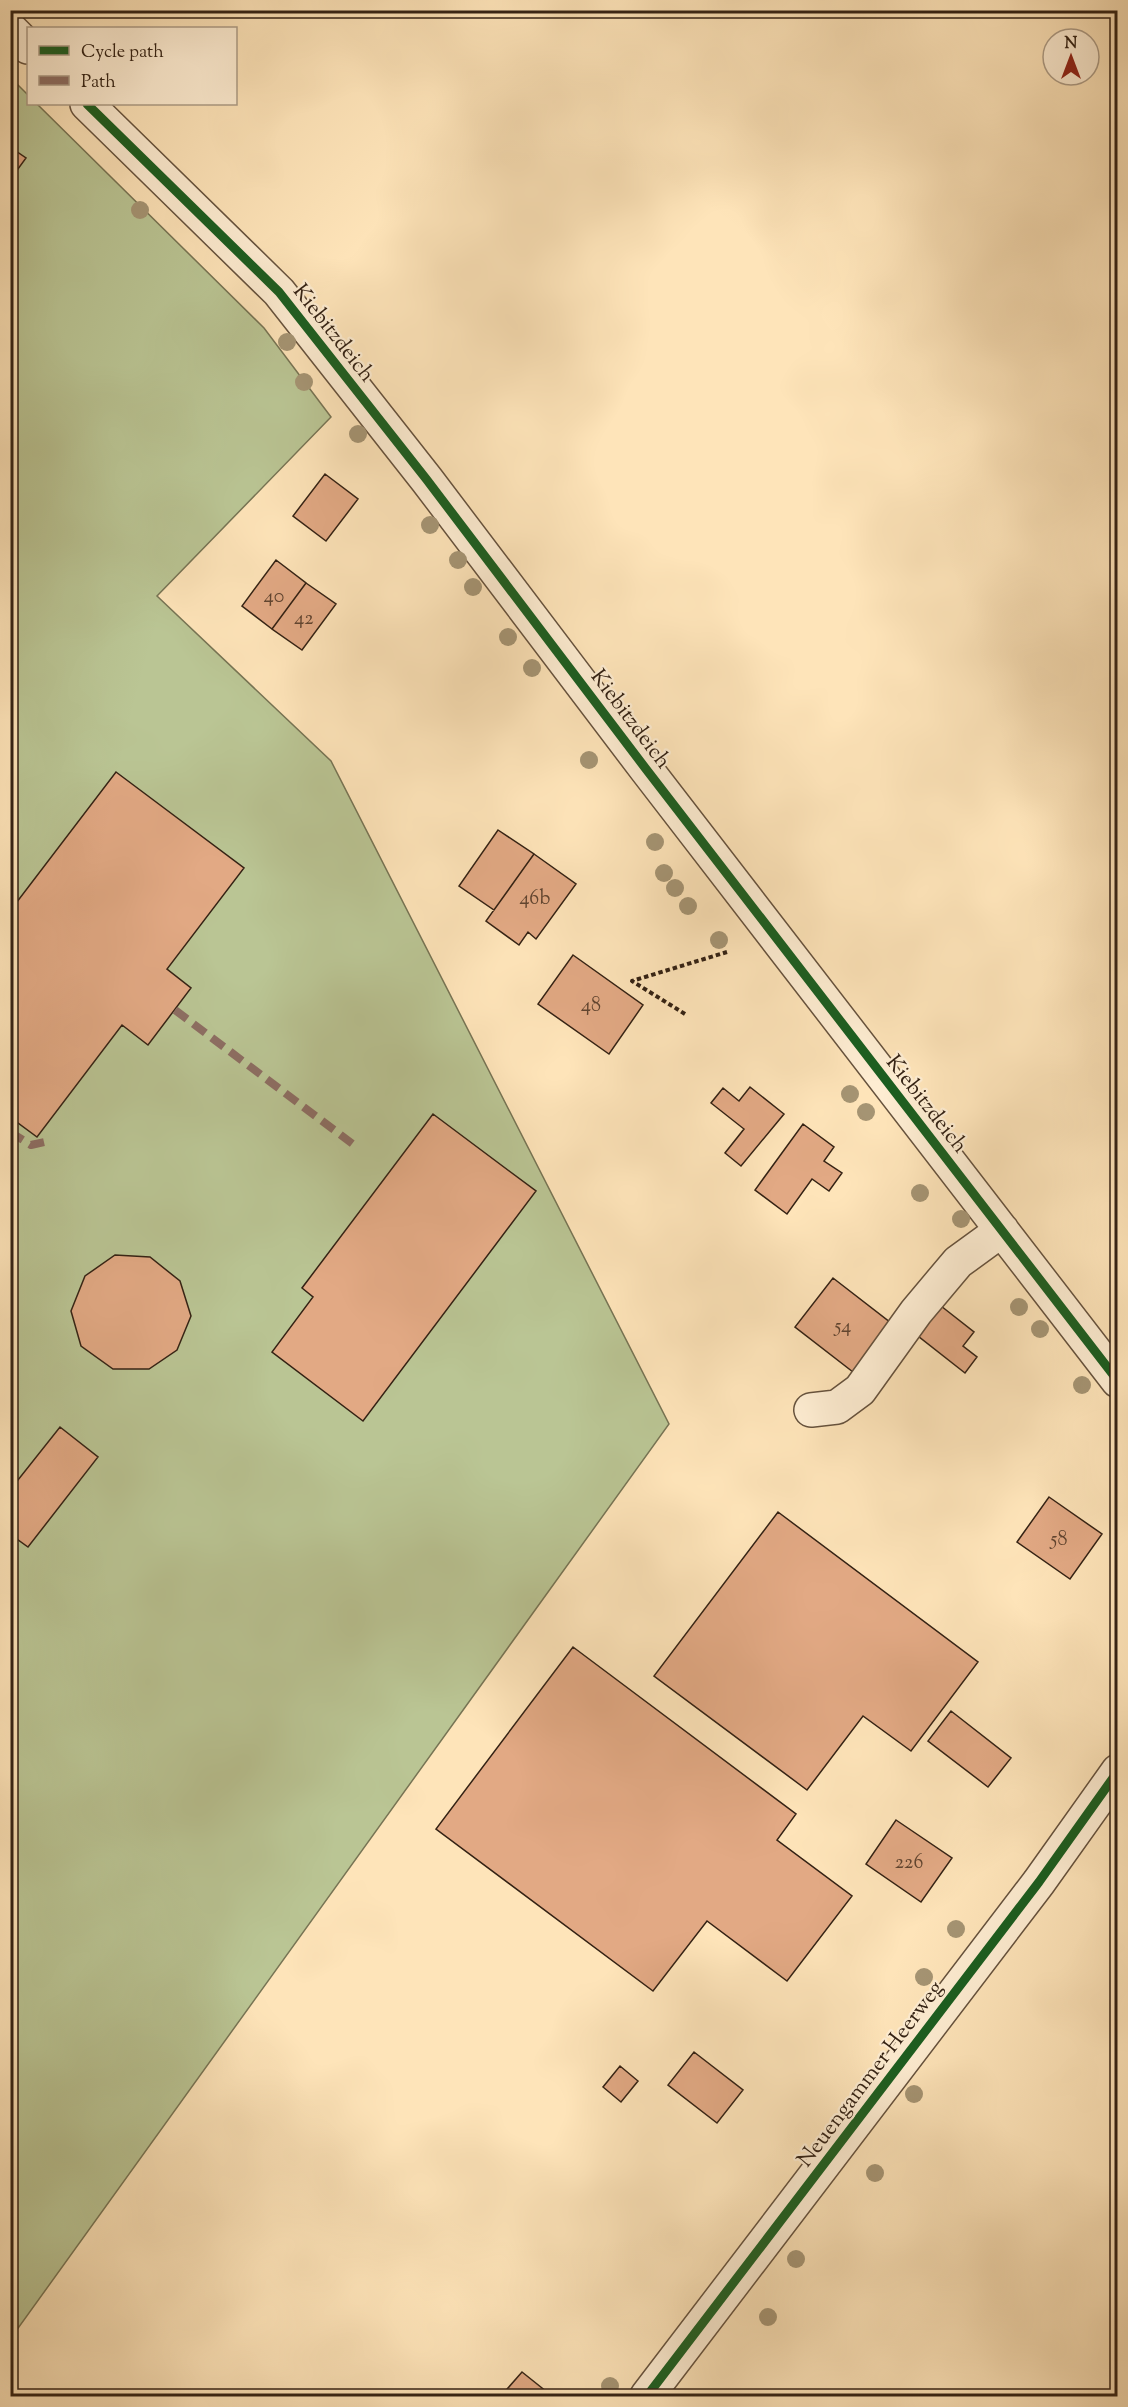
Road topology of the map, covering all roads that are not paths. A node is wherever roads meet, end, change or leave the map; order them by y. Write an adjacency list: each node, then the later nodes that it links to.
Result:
1 (10, 29): 2 (street)
2 (27, 46)
3 (88, 105): 4 (street, Kiebitzdeich)
4 (1002, 1230): 5 (street, Kiebitzdeich); 6 (street)
5 (1118, 1381)
6 (811, 1410)
7 (1118, 1771): 8 (street, Neuengammer Heerweg)
8 (647, 2397)

